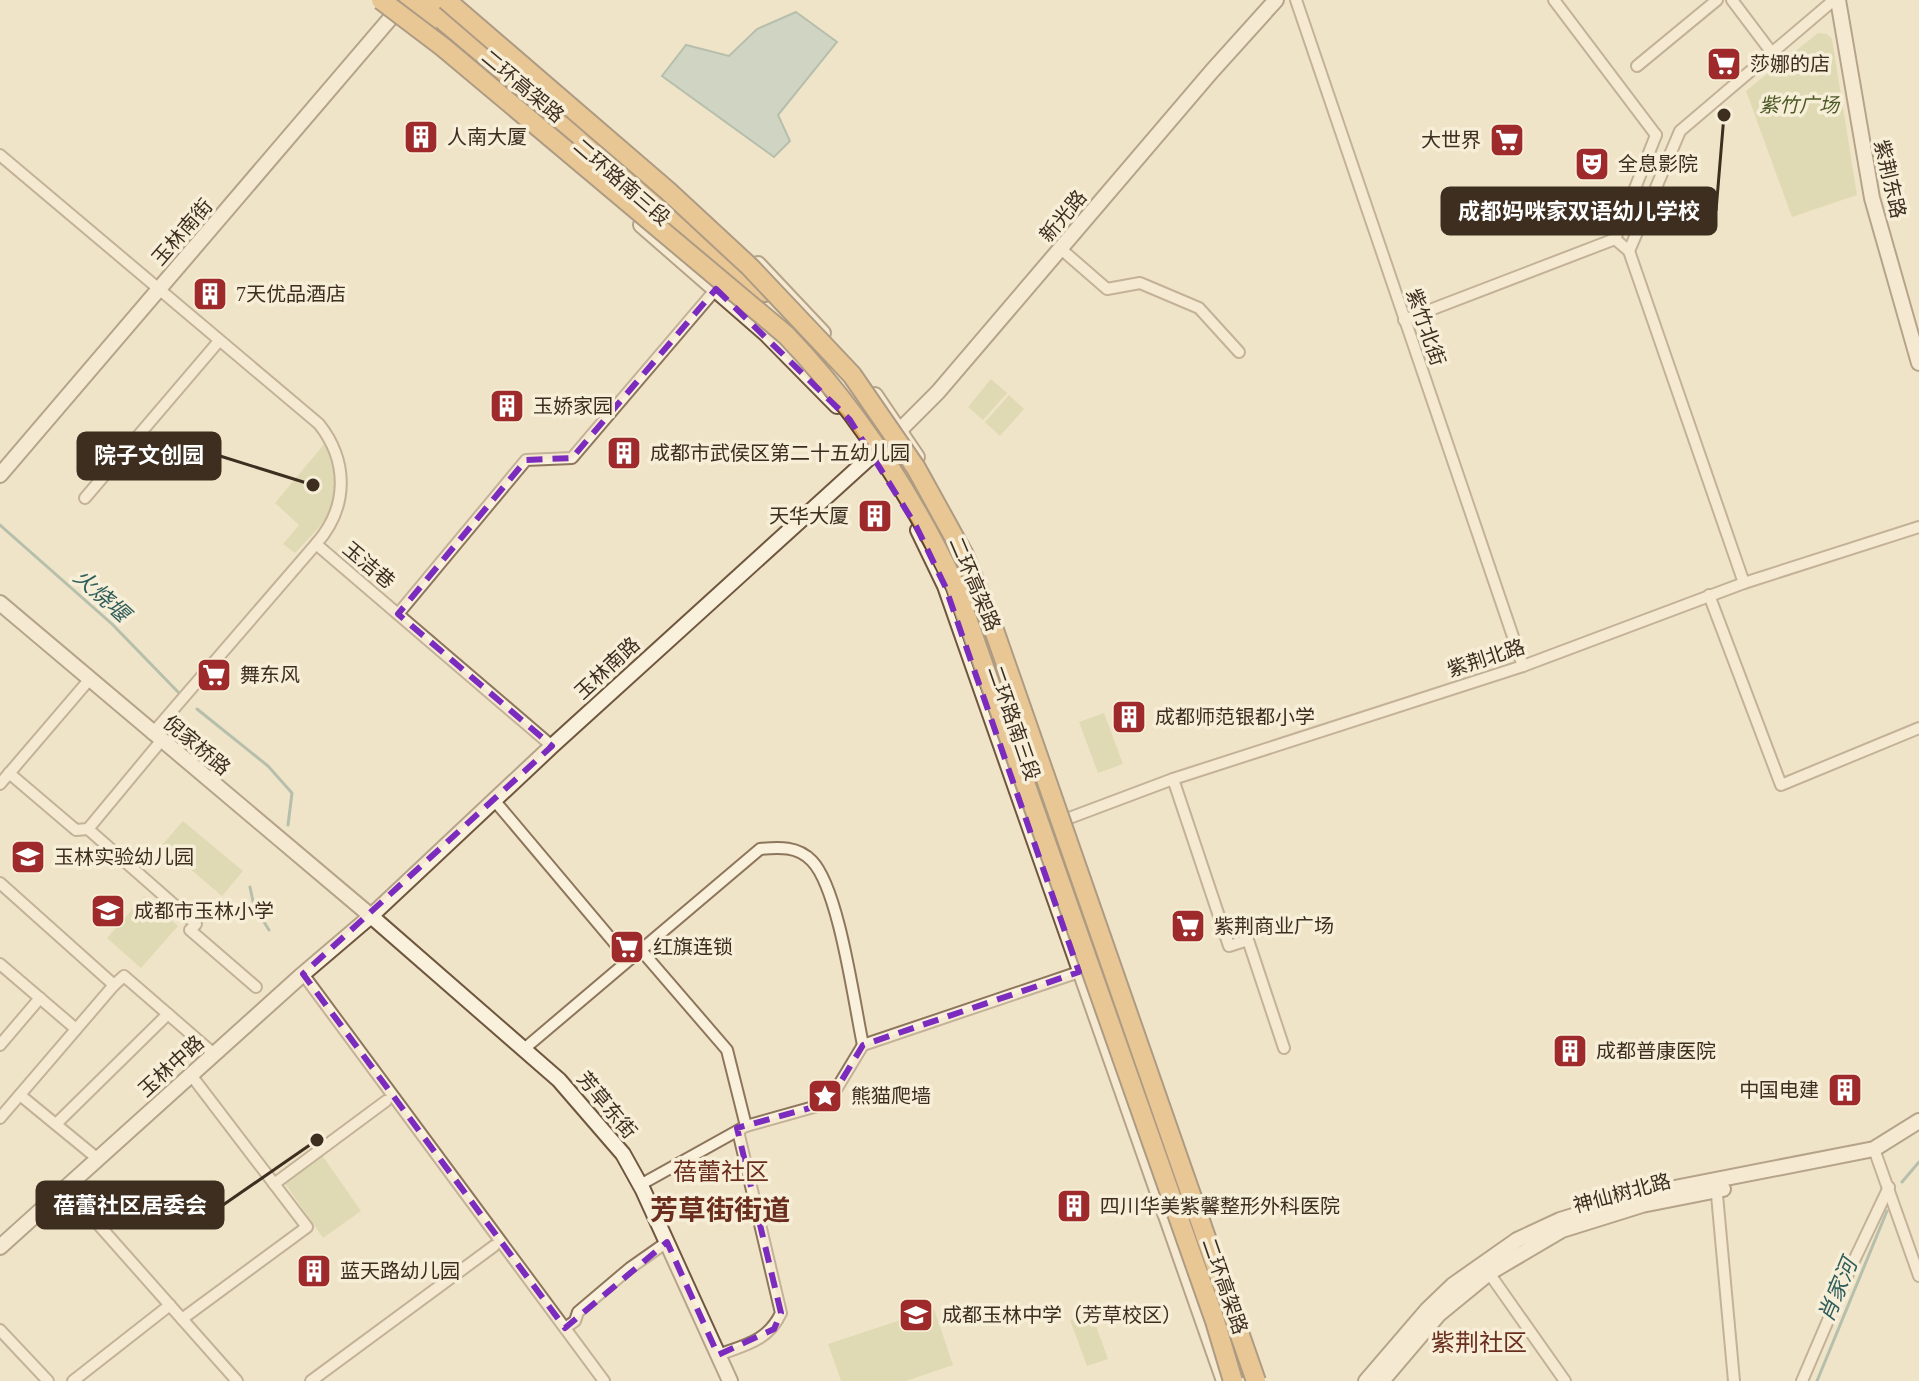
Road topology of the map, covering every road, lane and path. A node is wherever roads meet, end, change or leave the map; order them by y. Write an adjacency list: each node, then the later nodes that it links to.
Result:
1 (375, 0): 12 (main road, 二环路南三段)
2 (419, 0): 13 (highway)
3 (433, 0): 17 (highway)
4 (446, 0): 27 (highway, 二环高架路, bridge)
5 (456, 0): 16 (main road, 二环路南三段)
6 (1276, 0): 22 (main road, 新光路)
7 (1296, 0): 26 (street, 紫竹北街)
8 (1554, 0): 19 (street)
9 (1717, 0): 15 (street)
10 (1732, 0): 14 (street)
11 (1836, 0): 14 (street); 31 (main road, 紫荆东路)
12 (391, 3): 13 (highway); 24 (main road, 二环路南三段); 25 (main road, 玉林南街); 28 (highway, 二环高架路, bridge); 32 (highway)
13 (442, 28): 27 (highway, bridge); 28 (highway, bridge)
14 (1772, 53): 18 (street)
15 (1637, 66)
16 (531, 67): 17 (main road); 33 (main road, 二环路南三段)
17 (568, 116): 33 (highway)
18 (1680, 131): 19 (street); 23 (street)
19 (1656, 135): 21 (street)
20 (0, 155): 25 (street)
21 (1615, 239): 23 (street); 26 (street)
22 (1061, 249): 30 (street); 34 (main road, 新光路)
23 (1629, 251): 40 (street)
24 (716, 289): 32 (main road, 二环路南三段); 43 (street)
25 (158, 290): 29 (street); 36 (main road, 玉林南街)
26 (1404, 320): 44 (street, 紫竹北街)
27 (810, 330): 106 (highway, 二环高架路, bridge)
28 (786, 335): 105 (highway, 二环高架路, bridge)
29 (219, 341): 37 (street); 39 (street)
30 (1239, 352)
31 (1919, 363)
32 (833, 401): 35 (main road, 二环路南三段)
33 (887, 410): 34 (main road, 二环路南三段)
34 (901, 429): 35 (main road, 新光路); 53 (main road, 二环路南三段)
35 (874, 453): 48 (main road, 玉林南路); 60 (main road, 二环路南三段)
36 (0, 475)
37 (85, 498)
38 (1919, 527): 40 (street, 紫荆北路)
39 (316, 544): 43 (street, 玉洁巷); 47 (street, 玉洁巷)
40 (1744, 583): 41 (street, 紫荆北路)
41 (1709, 595): 44 (street, 紫荆北路); 46 (street)
42 (0, 603): 45 (main road, 倪家桥路)
43 (398, 614): 48 (street, 玉洁巷)
44 (1523, 666): 50 (street, 紫荆北路)
45 (89, 680): 47 (main road, 倪家桥路); 49 (street)
46 (1919, 728)
47 (157, 738): 54 (street, 玉洁巷); 56 (main road, 倪家桥路)
48 (552, 746): 52 (main road, 玉林南路)
49 (9, 773): 51 (street); 54 (street)
50 (1173, 779): 53 (street, 紫荆北路); 69 (street)
51 (0, 784)
52 (494, 800): 56 (main road, 玉林南路); 58 (street)
53 (1064, 820): 106 (main road, 二环路南三段)
54 (88, 829): 63 (street)
55 (0, 883): 62 (street)
56 (371, 916): 61 (main road, 玉林中路); 70 (main road, 芳草东街)
57 (640, 949): 58 (street); 68 (street); 78 (street)
58 (628, 959): 70 (street)
59 (0, 964): 64 (street)
60 (1079, 972): 68 (street); 104 (main road, 二环路南三段)
61 (303, 974): 71 (main road, 玉林中路); 94 (street)
62 (114, 985): 65 (street); 66 (street)
63 (256, 987)
64 (40, 998): 66 (street); 67 (street)
65 (168, 1014): 71 (street); 77 (street)
66 (76, 1029): 73 (street)
67 (0, 1045)
68 (863, 1045): 78 (street)
69 (1284, 1048)
70 (524, 1049): 83 (main road, 芳草东街)
71 (214, 1054): 72 (main road, 玉林中路)
72 (191, 1075): 81 (main road, 玉林中路); 82 (street)
73 (20, 1095): 75 (street); 77 (street)
74 (386, 1101): 82 (street)
75 (0, 1118)
76 (1919, 1121): 80 (main road)
77 (56, 1124): 81 (street)
78 (742, 1128): 83 (street); 96 (street)
79 (1919, 1132): 80 (main road, 神仙树北路)
80 (1876, 1153): 84 (main road, 神仙树北路); 85 (street)
81 (98, 1159): 86 (main road, 玉林中路)
82 (274, 1184): 93 (street)
83 (640, 1185): 88 (main road, 芳草东街)
84 (1717, 1185): 90 (main road, 神仙树北路); 107 (main road); 110 (street)
85 (1889, 1187): 91 (street); 111 (street)
86 (66, 1188): 87 (main road, 玉林中路); 92 (street)
87 (3, 1240)
88 (667, 1242): 94 (street); 96 (main road, 芳草东街)
89 (494, 1246): 101 (street)
90 (1489, 1273): 108 (main road, 神仙树北路); 109 (street)
91 (1919, 1276)
92 (170, 1305): 93 (street); 97 (street)
93 (182, 1319): 100 (street)
94 (565, 1328): 102 (street)
95 (0, 1330): 98 (street)
96 (718, 1355): 103 (main road, 芳草东街)
97 (87, 1377): 99 (street)
98 (48, 1381)
99 (73, 1381)
100 (237, 1381)
101 (311, 1381)
102 (604, 1381)
103 (730, 1381)
104 (1224, 1381)
105 (1233, 1381)
106 (1254, 1381)
107 (1366, 1381)
108 (1382, 1381)
109 (1565, 1381)
110 (1734, 1381)
111 (1802, 1381)

